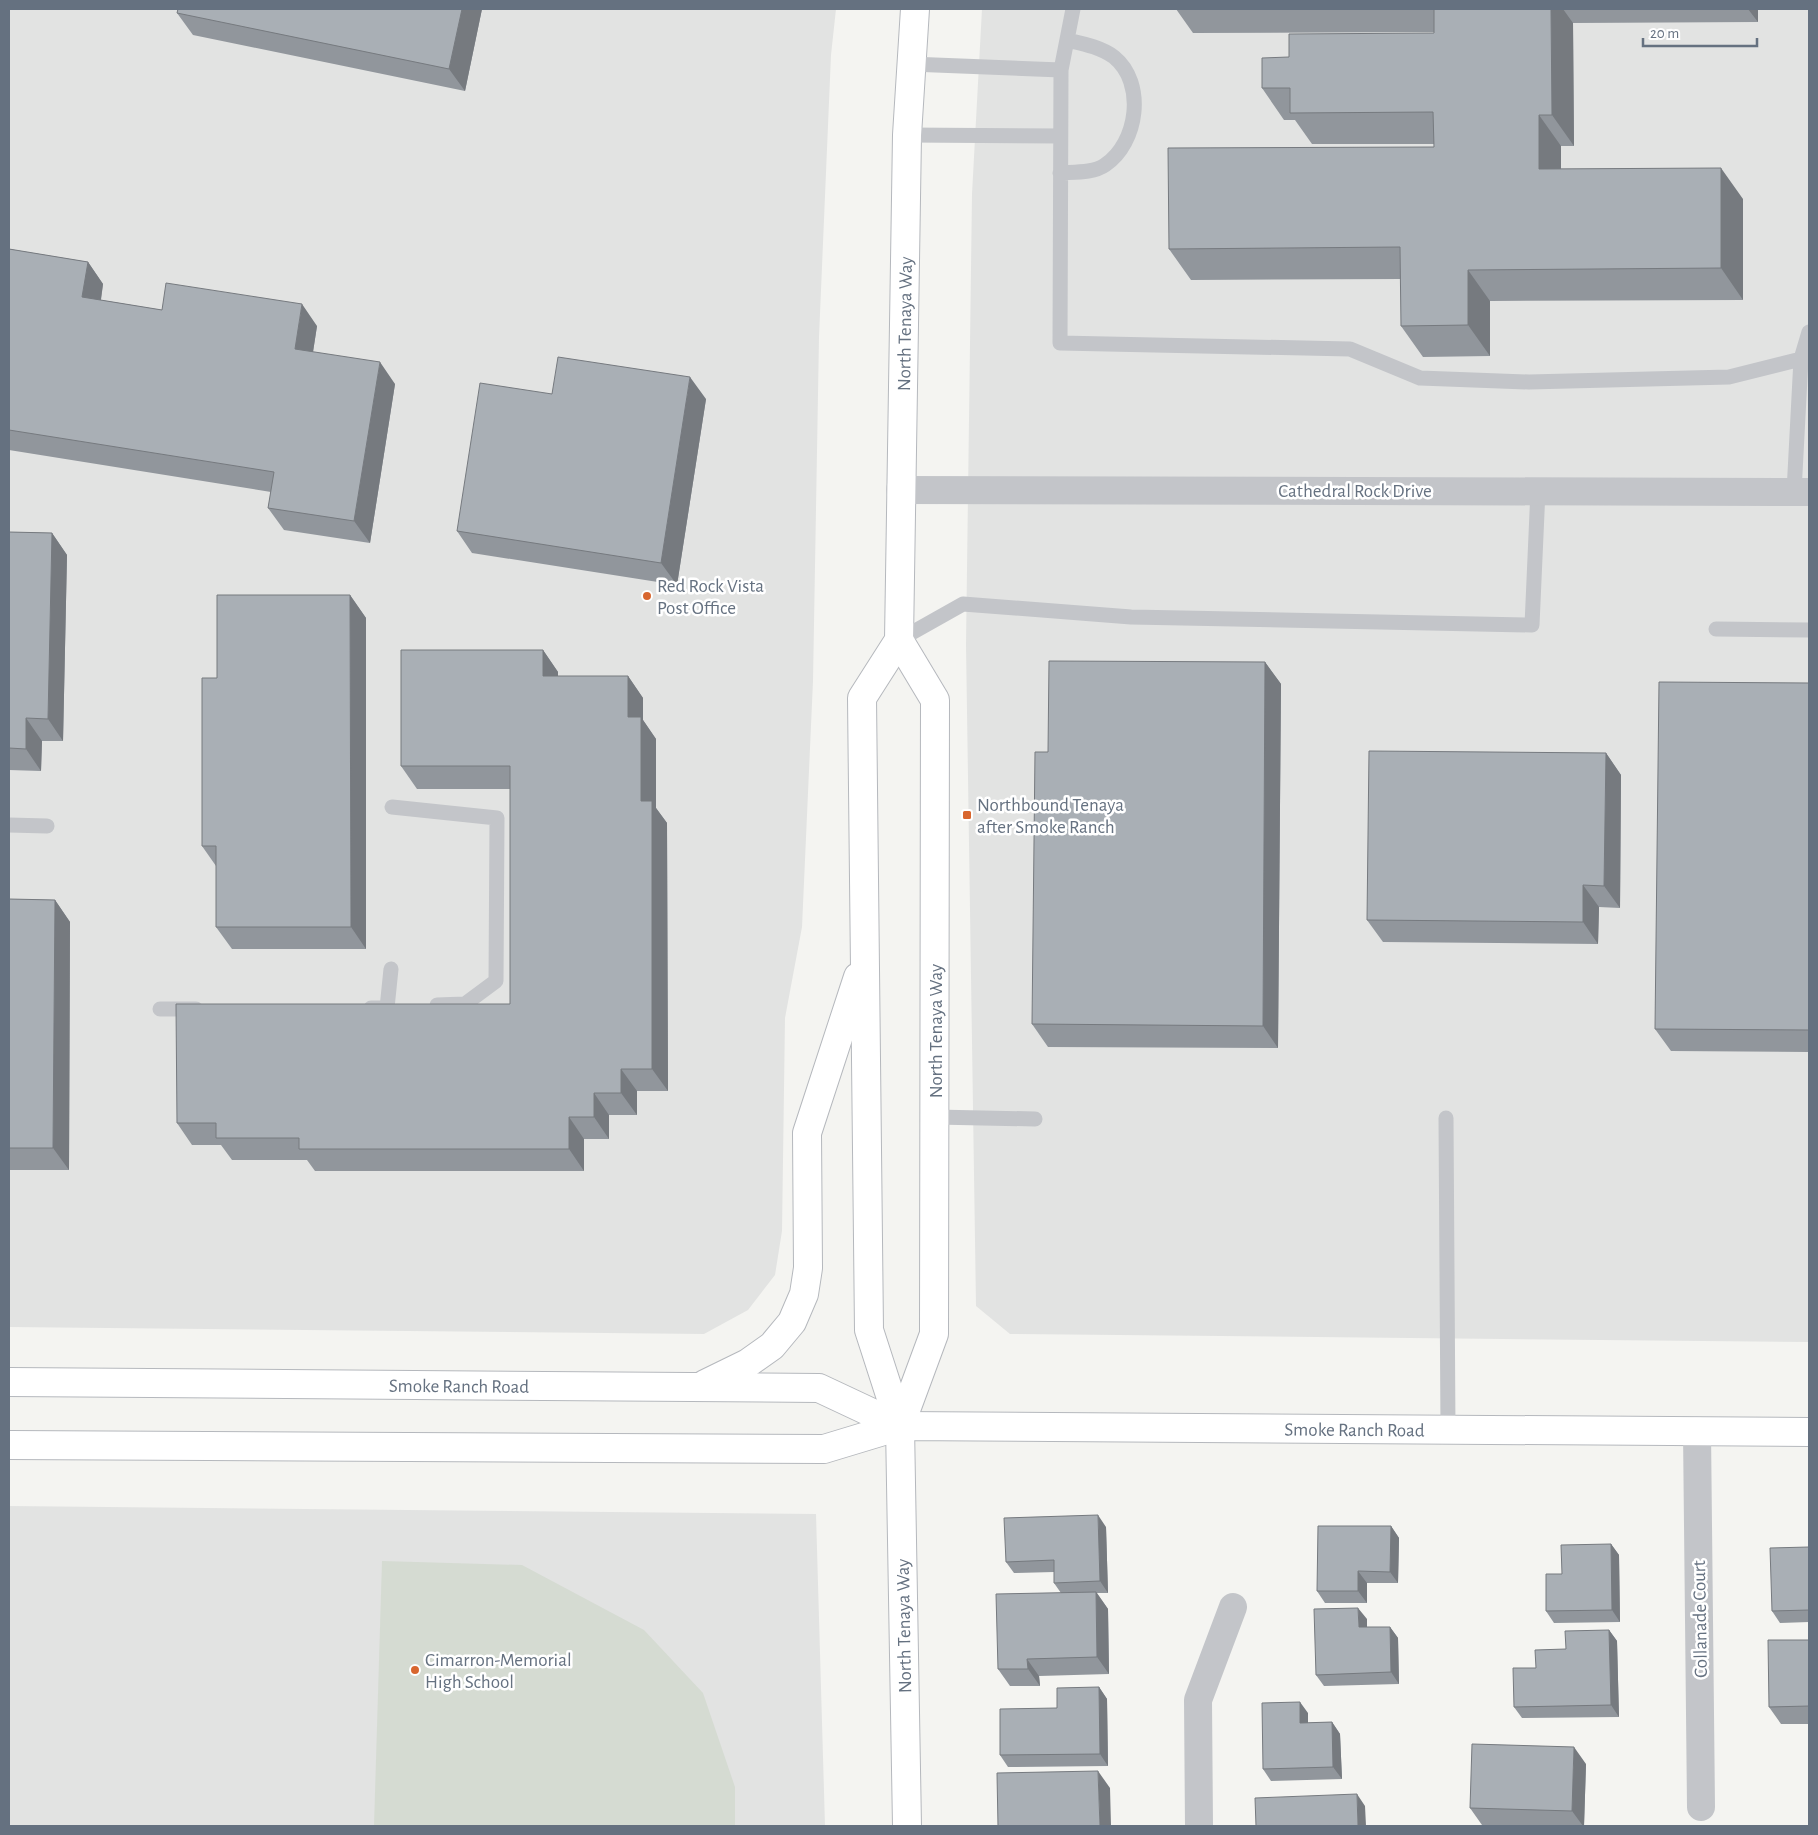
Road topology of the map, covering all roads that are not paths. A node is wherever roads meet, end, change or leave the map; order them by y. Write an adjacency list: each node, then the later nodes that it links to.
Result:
1 (915, 9): 4 (main road, North Tenaya Way)
2 (1073, 9): 3 (lane)
3 (1068, 40): 5 (lane); 8 (lane)
4 (910, 64): 5 (lane); 6 (main road, North Tenaya Way)
5 (1061, 70): 7 (lane)
6 (907, 135): 7 (lane); 11 (main road, North Tenaya Way)
7 (1060, 136): 8 (lane)
8 (1060, 173): 10 (lane)
9 (1809, 332): 10 (lane)
10 (1801, 359): 13 (lane)
11 (900, 490): 12 (street, Cathedral Rock Drive); 16 (main road, North Tenaya Way)
12 (1538, 490): 13 (street, Cathedral Rock Drive); 16 (lane)
13 (1802, 492)
14 (1716, 629): 15 (lane)
15 (1809, 630)
16 (899, 640): 20 (main road, North Tenaya Way); 28 (main road, North Tenaya Way)
17 (392, 808): 22 (lane)
18 (9, 826): 19 (lane)
19 (48, 826)
20 (865, 957): 32 (main road); 33 (main road, North Tenaya Way)
21 (391, 969): 25 (lane)
22 (426, 1006)
23 (406, 1007): 25 (lane)
24 (357, 1008): 25 (lane)
25 (387, 1008)
26 (160, 1009): 27 (lane)
27 (209, 1009)
28 (934, 1117): 30 (lane); 33 (main road, North Tenaya Way)
29 (1446, 1118): 34 (lane)
30 (1035, 1119)
31 (9, 1382): 32 (main road, Smoke Ranch Road)
32 (698, 1387): 33 (main road, Smoke Ranch Road)
33 (900, 1426): 34 (main road, Smoke Ranch Road); 37 (main road, Smoke Ranch Road); 40 (main road, North Tenaya Way)
34 (1448, 1429): 35 (main road, Smoke Ranch Road)
35 (1697, 1431): 36 (main road, Smoke Ranch Road); 39 (street, Collanade Court)
36 (1809, 1432)
37 (9, 1445)
38 (1233, 1607): 41 (street)
39 (1701, 1807)
40 (907, 1826)
41 (1199, 1826)

